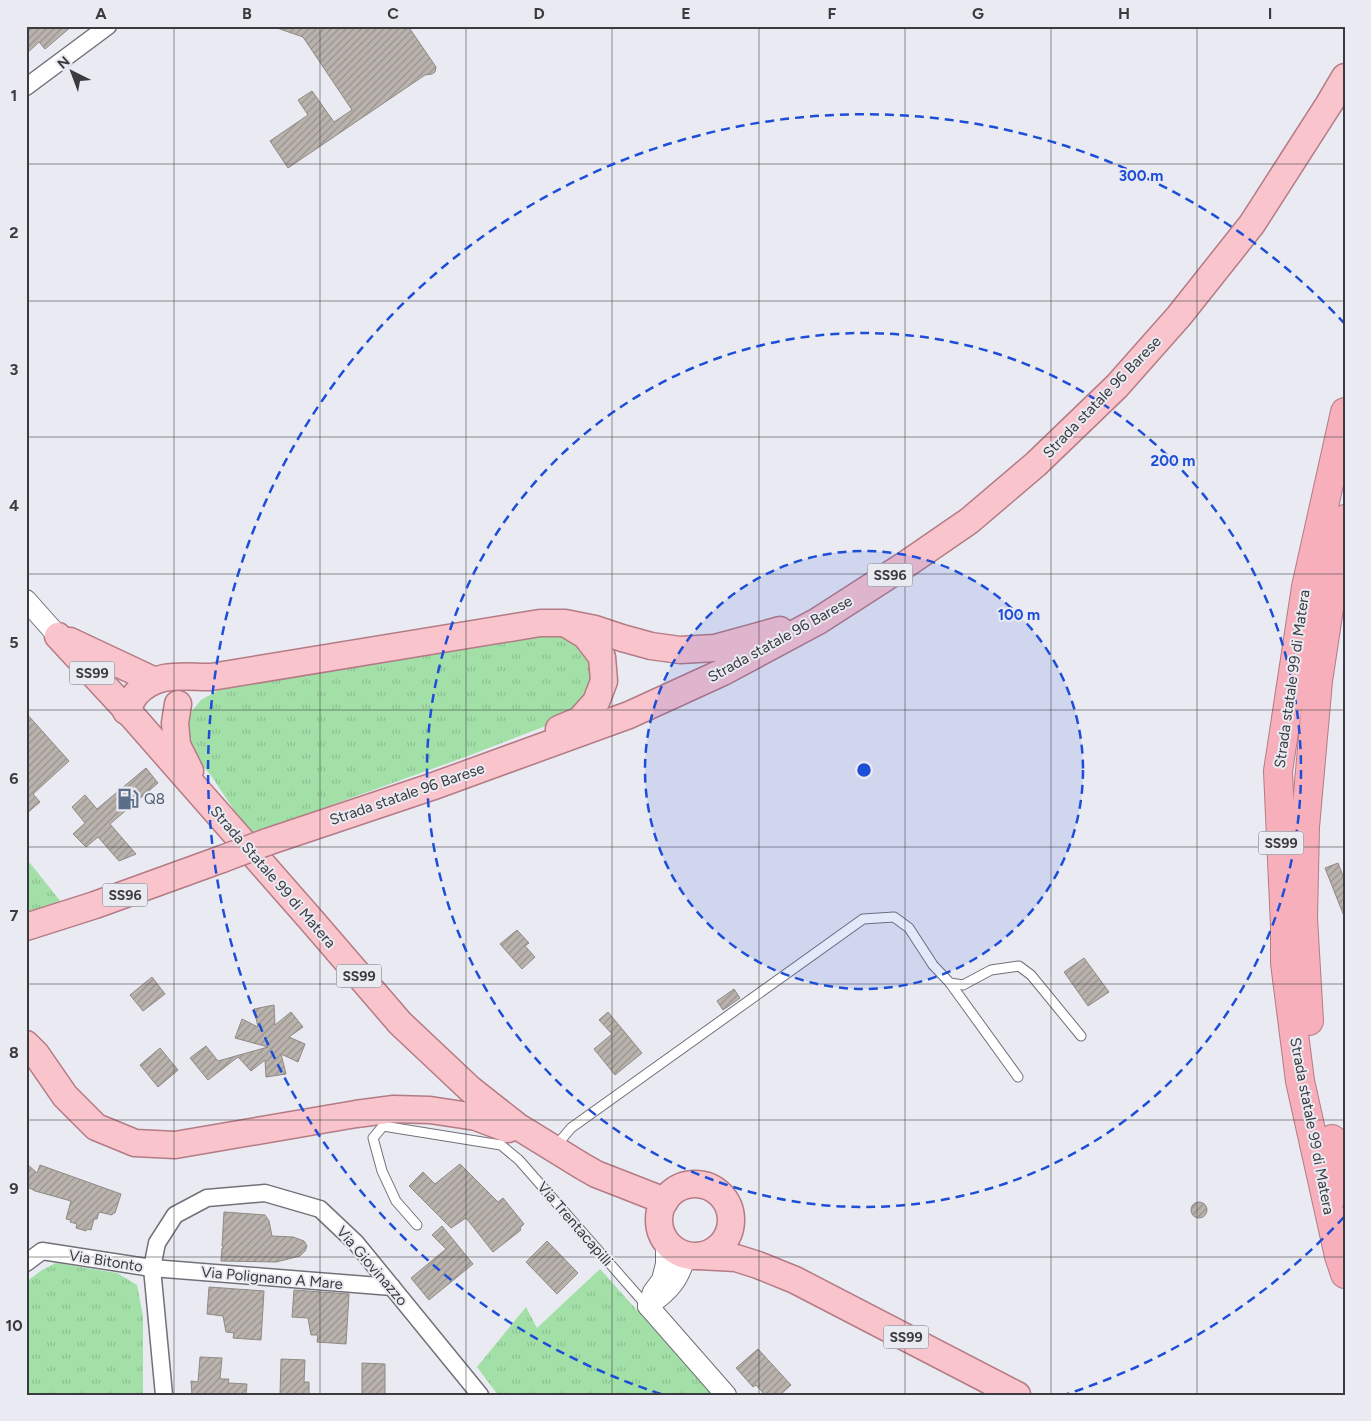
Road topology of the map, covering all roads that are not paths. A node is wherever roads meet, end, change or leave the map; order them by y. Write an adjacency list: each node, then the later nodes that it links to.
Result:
1 (108, 26): 3 (street)
2 (1343, 77): 6 (main road, Strada statale 96 Barese / SS96)
3 (26, 87)
4 (1345, 412): 28 (highway, Strada statale 99 di Matera / SS99)
5 (1345, 519): 22 (highway, Strada statale 99 di Matera / SS99)
6 (905, 566): 8 (main road); 14 (main road, Strada statale 96 Barese / SS96)
7 (26, 600): 9 (street)
8 (565, 623): 10 (main road); 14 (main road)
9 (58, 636): 11 (main road); 13 (main road, Strada Statale 99 di Matera / SS99)
10 (211, 677): 11 (main road); 12 (main road)
11 (153, 680): 13 (main road)
12 (178, 704): 13 (main road); 15 (main road)
13 (130, 715): 15 (main road, Strada Statale 99 di Matera / SS99)
14 (431, 787): 16 (main road, Strada statale 96 Barese / SS96, bridge)
15 (202, 797): 21 (main road, Strada Statale 99 di Matera / SS99)
16 (26, 927)
17 (950, 983): 18 (lane); 20 (lane); 21 (lane)
18 (1081, 1036)
19 (26, 1044): 21 (main road)
20 (1018, 1077)
21 (543, 1143): 25 (main road, Strada Statale 99 di Matera / SS99)
22 (1345, 1192)
23 (417, 1225): 31 (lane, Via Trentacapilli)
24 (729, 1233): 25 (main road); 25 (main road); 29 (main road, SS99)
25 (675, 1235): 29 (main road, SS99); 31 (street)
26 (26, 1263): 27 (street, Via Bitonto)
27 (152, 1268): 30 (street, Via Polignano A Mare); 30 (street, Via Giovinazzo); 33 (street, Via Bitonto)
28 (1345, 1274)
29 (795, 1280): 35 (main road, SS99)
30 (392, 1287): 32 (street, Via Giovinazzo)
31 (648, 1306): 34 (street, Via Trentacapilli)
32 (479, 1394)
33 (164, 1395)
34 (726, 1395)
35 (1017, 1395)

